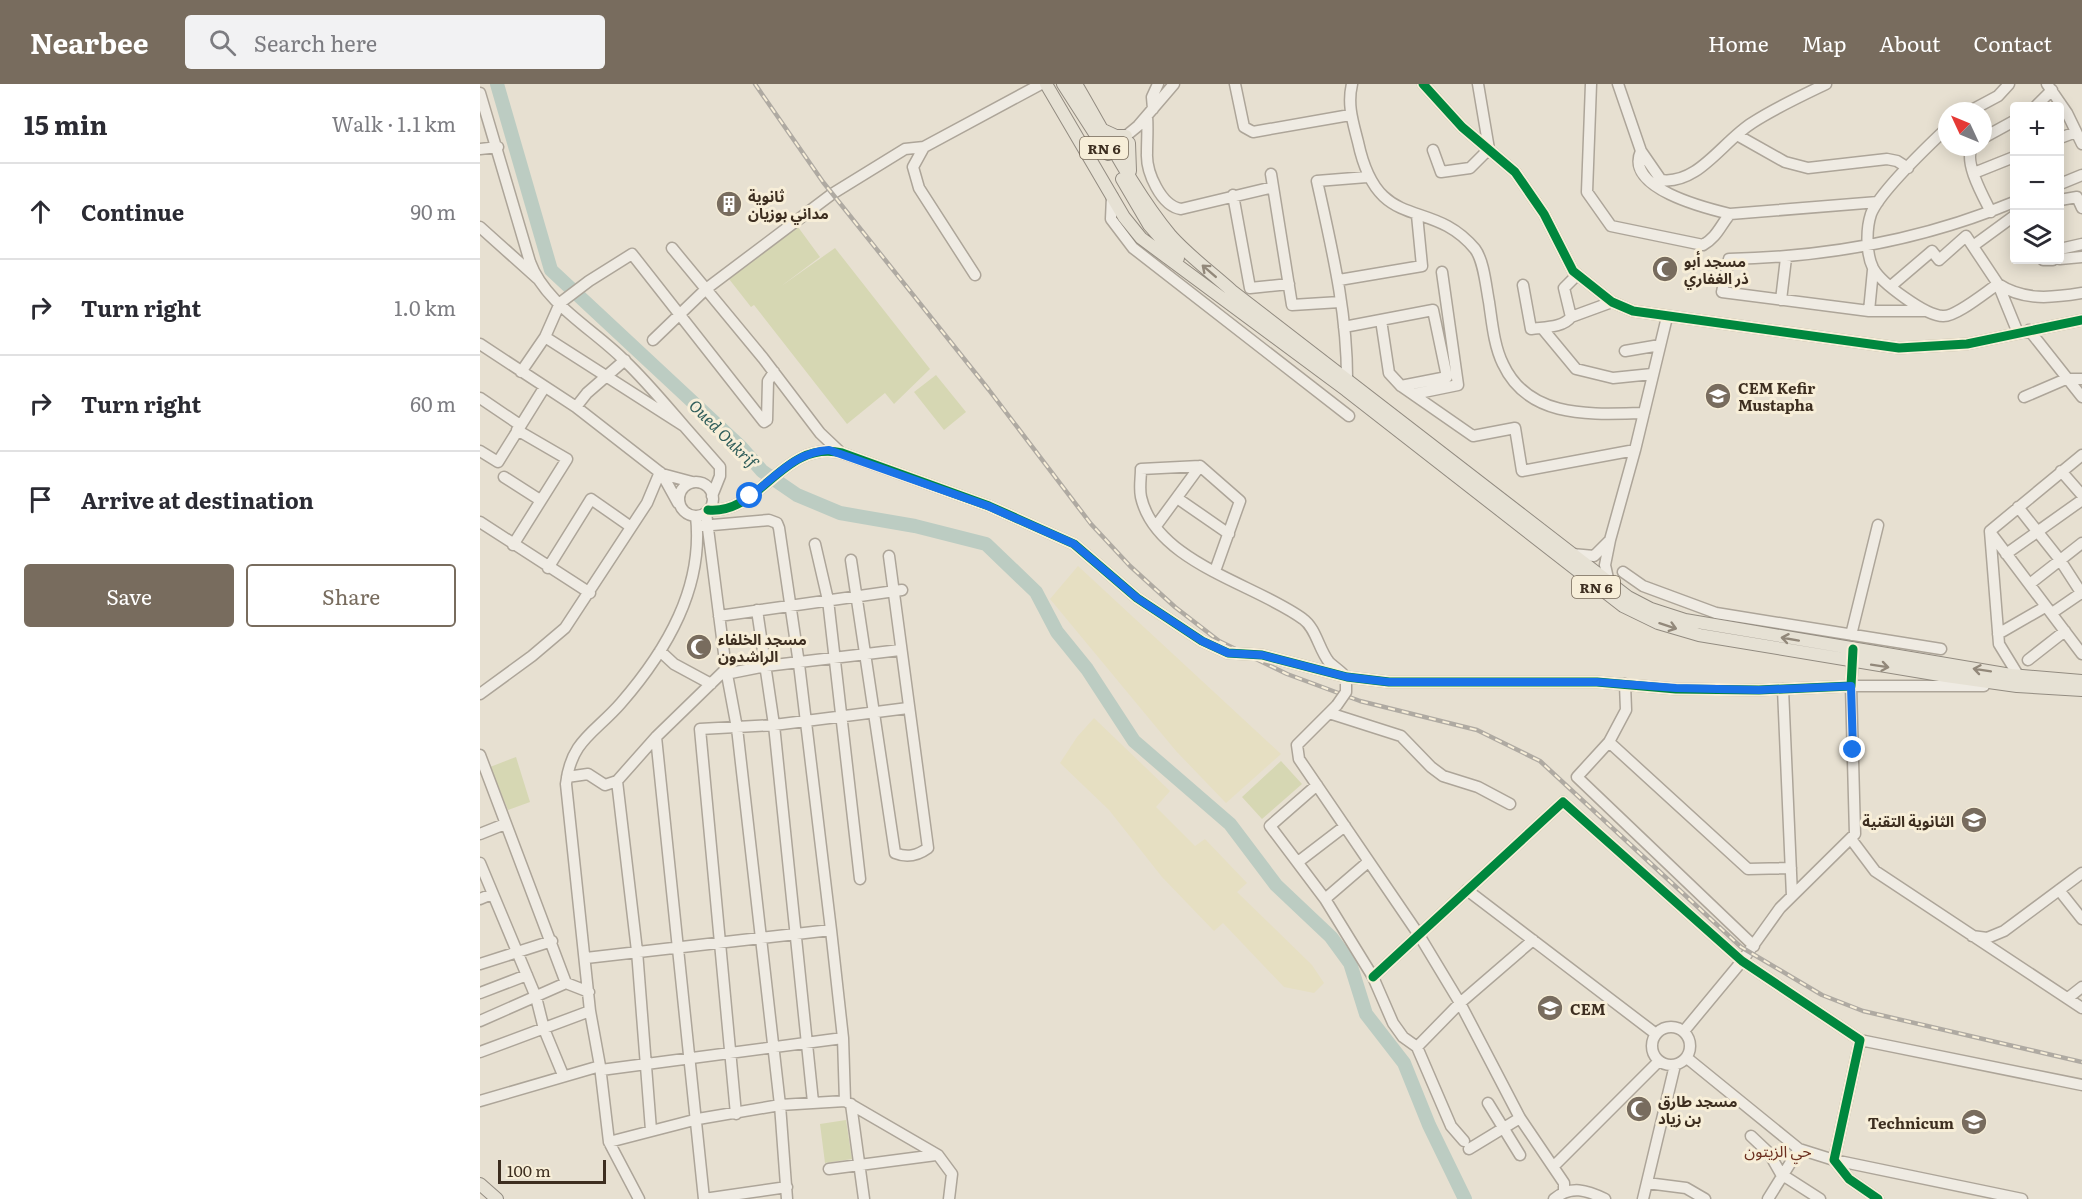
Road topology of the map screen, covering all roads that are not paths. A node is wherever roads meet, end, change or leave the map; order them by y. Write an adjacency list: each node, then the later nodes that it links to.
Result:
1 (1041, 84): 32 (street)
2 (1046, 84): 49 (main road)
3 (1063, 84): 37 (main road, RN 6)
4 (1076, 84): 23 (main road, RN 6)
5 (1158, 84): 20 (street)
6 (1174, 84): 20 (street)
7 (1235, 84): 21 (street)
8 (1352, 84): 21 (street)
9 (1423, 84): 34 (street)
10 (1478, 84): 34 (street)
11 (1591, 84): 57 (street)
12 (1618, 84): 36 (street)
13 (1826, 84): 26 (street)
14 (2009, 84): 17 (street)
15 (2050, 87): 18 (street); 24 (street)
16 (480, 93): 19 (street)
17 (1987, 102)
18 (2039, 102)
19 (482, 104): 31 (street)
20 (1150, 112): 29 (street); 48 (street)
21 (1350, 115): 44 (street)
22 (2010, 123): 25 (street)
23 (1103, 130): 29 (main road); 37 (main road, RN 6)
24 (2076, 132): 27 (street); 30 (street)
25 (1992, 133)
26 (1737, 135): 36 (street); 40 (street)
27 (2064, 136)
28 (1938, 137): 40 (street)
29 (1127, 139): 37 (street); 45 (main road)
30 (2082, 144)
31 (498, 147): 33 (street); 76 (street)
32 (924, 147): 72 (street); 81 (street)
33 (480, 149)
34 (1489, 149): 35 (street); 73 (street)
35 (1433, 150)
36 (1641, 151): 57 (street)
37 (1112, 153): 45 (main road, RN 6); 56 (main road, RN 6)
38 (1970, 156): 41 (street)
39 (2010, 159): 41 (street)
40 (1908, 168): 51 (street)
41 (1974, 173): 55 (street)
42 (1271, 174): 47 (street)
43 (2082, 175): 46 (street)
44 (1367, 177): 58 (street); 75 (street)
45 (1132, 181): 59 (main road, RN 6)
46 (2064, 182)
47 (1273, 187): 48 (street); 77 (street)
48 (1233, 195): 77 (street)
49 (1112, 196): 53 (main road); 95 (street)
50 (2064, 199): 54 (street)
51 (1878, 202): 57 (street); 64 (street)
52 (2010, 204): 55 (street)
53 (1118, 208): 56 (main road); 74 (main road)
54 (2082, 208)
55 (1991, 212): 64 (street)
56 (1142, 213): 59 (main road); 74 (main road, RN 6)
57 (1730, 214)
58 (1417, 215): 75 (street); 119 (street)
59 (1156, 217): 111 (main road, RN 6, one-way to 59)
60 (2010, 219): 63 (street)
61 (480, 228): 76 (street)
62 (2082, 244): 66 (street)
63 (1973, 246): 78 (street); 80 (street)
64 (1868, 247): 68 (street); 70 (street)
65 (672, 248): 81 (street)
66 (2064, 248)
67 (2082, 257): 69 (street)
68 (1786, 258): 83 (street); 83 (street)
69 (2064, 259)
70 (1874, 270): 80 (street); 88 (street)
71 (1442, 272): 114 (street)
72 (975, 275)
73 (1577, 275): 85 (street); 91 (street)
74 (1200, 280): 87 (main road, RN 6)
75 (1339, 280): 84 (street)
76 (540, 281): 86 (street)
77 (1289, 284): 84 (street)
78 (1998, 284): 82 (street); 89 (street); 98 (street)
79 (1523, 285): 97 (street)
80 (1891, 286): 89 (street)
81 (706, 289): 90 (street); 106 (street)
82 (2082, 293)
83 (1781, 300): 88 (street)
84 (1340, 302): 96 (street)
85 (1612, 302): 91 (street); 92 (street)
86 (560, 303): 90 (street); 99 (street); 104 (street)
87 (1239, 309): 95 (street); 111 (main road, RN 6)
88 (1869, 311): 89 (street)
89 (1924, 311)
90 (680, 317): 100 (street); 106 (street)
91 (1570, 317): 97 (street)
92 (1667, 317): 98 (street); 102 (street)
93 (1381, 320): 96 (street); 112 (street); 112 (street)
94 (2082, 320): 98 (street)
95 (1227, 322): 120 (street)
96 (1344, 327): 111 (street)
97 (1542, 328): 107 (street)
98 (2023, 332): 109 (street)
99 (545, 337): 105 (street); 108 (street)
100 (653, 340)
101 (480, 344): 105 (street)
102 (1660, 345): 103 (street); 107 (street)
103 (1625, 351)
104 (625, 360): 108 (street); 122 (street)
105 (521, 372): 113 (street)
106 (774, 372): 121 (street)
107 (1652, 374): 119 (street)
108 (606, 377): 118 (street); 122 (street)
109 (2066, 379): 110 (street); 115 (street); 116 (street)
110 (2082, 379)
111 (1342, 380): 158 (main road, RN 6); 158 (main road, RN 6)
112 (1401, 386): 114 (street)
113 (544, 388): 118 (street); 123 (street)
114 (1414, 394): 124 (street)
115 (2024, 397)
116 (2082, 397)
117 (480, 398): 123 (street)
118 (576, 407): 131 (street)
119 (1644, 413): 124 (street)
120 (1349, 417)
121 (812, 422): 126 (street); 127 (street)
122 (684, 426): 132 (street)
123 (519, 427): 125 (street); 138 (street)
124 (1635, 450): 158 (street)
125 (480, 451)
126 (811, 453): 127 (street); 141 (street)
127 (842, 453): 188 (street)
128 (2082, 455): 130 (street)
129 (1200, 466): 137 (street); 146 (street); 150 (street)
130 (2061, 471): 135 (street); 142 (street)
131 (661, 473): 134 (street); 140 (street); 147 (street)
132 (720, 476): 134 (street); 136 (street)
133 (504, 477): 138 (street)
134 (697, 482): 136 (street); 140 (street)
135 (2082, 495)
136 (713, 497): 141 (street); 143 (street)
137 (1177, 498): 146 (street); 150 (street)
138 (540, 500): 152 (street)
139 (2082, 500): 149 (street)
140 (679, 504): 143 (street)
141 (734, 504): 143 (street)
142 (2018, 507): 148 (street); 149 (street)
143 (703, 518): 168 (street); 171 (street); 179 (street)
144 (480, 522): 152 (street)
145 (1878, 525): 174 (street)
146 (1156, 526): 160 (street)
147 (631, 527): 159 (street); 164 (street)
148 (1990, 531): 154 (street); 173 (street)
149 (2038, 531): 154 (street); 157 (street)
150 (1229, 534): 160 (street)
151 (815, 544): 167 (street)
152 (513, 545): 159 (street)
153 (2081, 546): 157 (street)
154 (2006, 554): 162 (street)
155 (889, 556): 163 (street)
156 (851, 560): 166 (street)
157 (2060, 560): 162 (street); 165 (street)
158 (1592, 567): 180 (main road, RN 6, one-way to 158); 180 (main road, RN 6, one-way to 180)
159 (548, 568): 164 (street)
160 (1215, 571): 188 (street)
161 (1623, 572): 174 (street)
162 (2031, 583): 170 (street)
163 (898, 590): 166 (street); 178 (street)
164 (590, 593): 196 (street)
165 (2082, 593): 170 (street)
166 (858, 596): 167 (street); 181 (street)
167 (828, 600): 168 (street); 182 (street)
168 (791, 605): 169 (street); 185 (street)
169 (757, 610): 171 (street); 186 (street)
170 (2048, 610): 172 (street); 173 (street)
171 (719, 616): 187 (street)
172 (2065, 631): 176 (street); 184 (street)
173 (1998, 634): 189 (street)
174 (1851, 635): 175 (street)
175 (1928, 647): 177 (street); 183 (street)
176 (2080, 647)
177 (1941, 649)
178 (900, 650): 181 (street); 197 (street)
179 (660, 651): 191 (street); 207 (street)
180 (1853, 655): 183 (main road, RN 6); 189 (main road, RN 6, one-way to 189); 193 (street)
181 (866, 656): 182 (street); 198 (street)
182 (835, 657): 185 (street); 200 (street)
183 (1926, 660): 189 (main road, RN 6, one-way to 183)
184 (2028, 660)
185 (799, 664): 186 (street); 201 (street)
186 (766, 666): 187 (street); 202 (street)
187 (726, 671): 191 (street); 203 (street)
188 (1347, 681): 192 (street); 199 (street, bridge)
189 (2018, 681): 190 (main road, RN 6); 193 (street); 195 (main road, RN 6)
190 (2082, 681)
191 (711, 684): 204 (street)
192 (1625, 684): 194 (street); 205 (street)
193 (1851, 686): 194 (street); 214 (street)
194 (1783, 689): 218 (street)
195 (2082, 690)
196 (480, 694)
197 (908, 708): 198 (street); 198 (street)
198 (875, 712): 200 (street)
199 (1329, 713): 209 (street); 210 (street)
200 (842, 717): 201 (street); 220 (street)
201 (806, 721): 202 (street); 228 (street)
202 (774, 724): 203 (street); 229 (street)
203 (737, 728): 232 (street); 235 (street)
204 (656, 737): 208 (street); 237 (street)
205 (1609, 742): 218 (street); 236 (street)
206 (480, 755): 211 (street)
207 (567, 777): 208 (street); 240 (street)
208 (617, 781): 239 (street)
209 (1317, 785): 212 (street); 216 (street)
210 (1510, 804)
211 (505, 824): 213 (street); 234 (street)
212 (1344, 826): 216 (street); 217 (street)
213 (480, 834)
214 (1851, 839): 224 (street); 231 (street)
215 (480, 862): 223 (street)
216 (1298, 862): 225 (street)
217 (1368, 862): 225 (street); 230 (street)
218 (1791, 868): 224 (street)
219 (2082, 873): 222 (street)
220 (860, 879)
221 (1467, 890): 230 (street); 233 (street); 241 (street)
222 (2059, 890): 227 (street); 231 (street)
223 (492, 894): 226 (street); 238 (street)
224 (1792, 896): 236 (street)
225 (1325, 898): 244 (street)
226 (480, 899)
227 (2082, 919)
228 (831, 930): 229 (street); 258 (street)
229 (794, 934): 232 (street); 260 (street)
230 (1419, 935): 244 (street); 251 (street)
231 (1969, 935): 250 (street)
232 (761, 938): 235 (street); 261 (street)
233 (1533, 940): 251 (street); 257 (street)
234 (552, 941): 238 (street); 245 (street)
235 (721, 943): 237 (street); 264 (street)
236 (1754, 946): 241 (street)
237 (679, 948): 239 (street); 265 (street)
238 (516, 951): 242 (street); 243 (street)
239 (637, 951): 240 (street); 268 (street)
240 (586, 958): 247 (street)
241 (1742, 961): 256 (street); 259 (street)
242 (480, 964)
243 (527, 975): 248 (street); 249 (street)
244 (1373, 977): 262 (street)
245 (566, 983): 247 (street); 249 (street)
246 (2082, 987): 250 (street)
247 (589, 992): 253 (street)
248 (480, 993)
249 (536, 997): 254 (street); 255 (street)
250 (2068, 998): 252 (street)
251 (1460, 1003): 262 (street); 279 (street)
252 (2082, 1008)
253 (590, 1011): 255 (street); 270 (street)
254 (480, 1021)
255 (544, 1029): 263 (street); 271 (street)
256 (1684, 1032): 257 (street); 266 (street)
257 (1656, 1034): 267 (street)
258 (843, 1038): 260 (street); 275 (street)
259 (1860, 1040): 272 (street); 288 (street)
260 (807, 1042): 261 (street); 274 (street)
261 (773, 1046): 264 (street); 277 (street)
262 (1417, 1047): 281 (street)
263 (480, 1052)
264 (730, 1052): 265 (street); 278 (street)
265 (691, 1057): 268 (street); 280 (street)
266 (1687, 1058): 269 (street); 285 (street)
267 (1659, 1061): 269 (street); 290 (street)
268 (648, 1063): 270 (street); 282 (street)
269 (1675, 1065): 293 (street)
270 (601, 1068): 271 (street); 284 (street)
271 (563, 1075): 273 (street)
272 (2082, 1085)
273 (480, 1101)
274 (813, 1102): 275 (street); 277 (street)
275 (848, 1103): 286 (street); 289 (street)
276 (1488, 1103): 281 (street)
277 (780, 1105): 278 (street); 296 (street)
278 (736, 1114): 280 (street)
279 (1520, 1118): 281 (street); 290 (street)
280 (698, 1119): 282 (street); 301 (street)
281 (1503, 1129): 287 (street)
282 (651, 1130): 284 (street)
283 (1751, 1136): 292 (street)
284 (609, 1142): 300 (street)
285 (1799, 1149): 288 (street); 292 (street)
286 (938, 1155): 289 (street); 303 (street)
287 (1520, 1155)
288 (1834, 1160): 309 (street); 310 (street)
289 (858, 1165): 291 (street); 302 (street)
290 (1554, 1166): 295 (street)
291 (829, 1169)
292 (1781, 1174): 298 (street); 308 (street)
293 (1647, 1183): 306 (street); 307 (street)
294 (480, 1184): 299 (main road)
295 (1564, 1191): 297 (street); 304 (street)
296 (787, 1193): 301 (street)
297 (1586, 1195): 305 (street)
298 (1818, 1198)
299 (497, 1199)
300 (639, 1199)
301 (704, 1199)
302 (864, 1199)
303 (949, 1199)
304 (1554, 1199)
305 (1605, 1199)
306 (1643, 1199)
307 (1705, 1199)
308 (1768, 1199)
309 (1878, 1199)
310 (2022, 1199)

